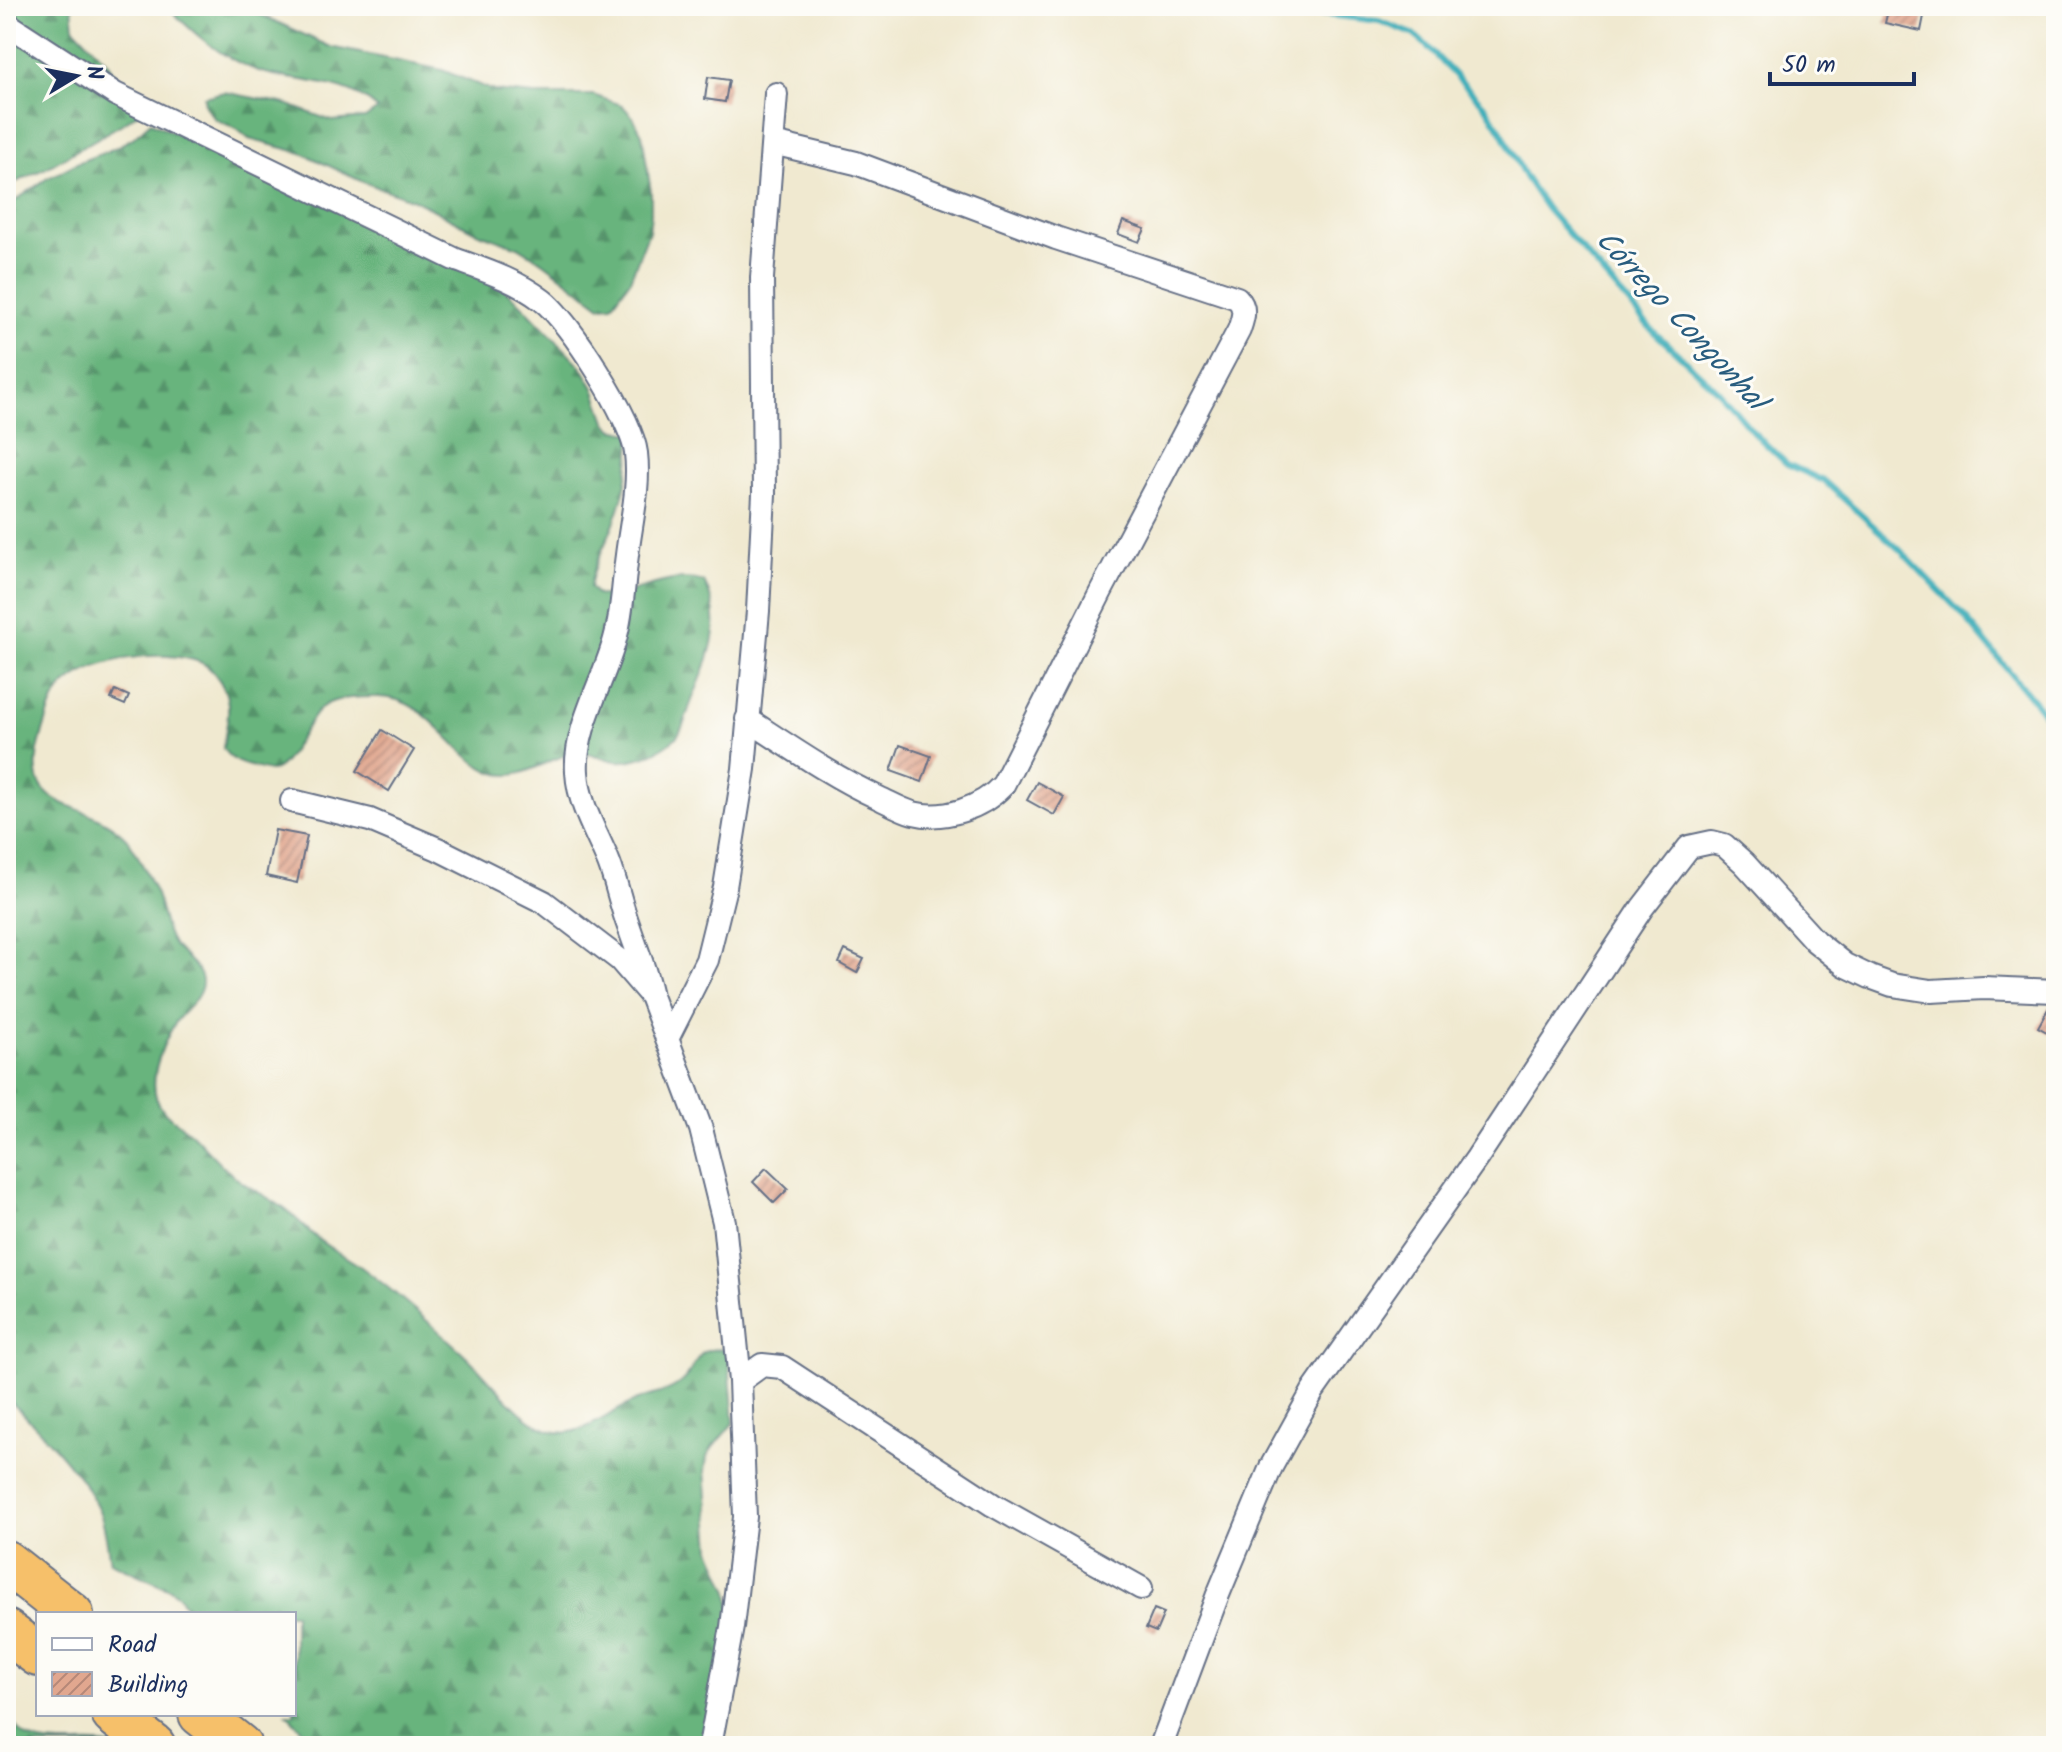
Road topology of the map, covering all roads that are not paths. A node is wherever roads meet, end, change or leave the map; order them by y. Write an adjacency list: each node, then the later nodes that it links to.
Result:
1 (6, 23): 7 (street)
2 (776, 94): 3 (street)
3 (773, 143): 4 (street); 4 (street)
4 (747, 719): 8 (street)
5 (292, 801): 7 (street)
6 (2056, 991): 20 (street)
7 (651, 996): 8 (street)
8 (668, 1037): 9 (street)
9 (740, 1381): 11 (street); 19 (street)
10 (6, 1562): 12 (highway)
11 (1141, 1588)
12 (69, 1612)
13 (6, 1631): 14 (highway)
14 (36, 1654)
15 (116, 1716): 17 (highway)
16 (202, 1716): 18 (highway)
17 (154, 1746)
18 (240, 1746)
19 (710, 1746)
20 (1161, 1746)

